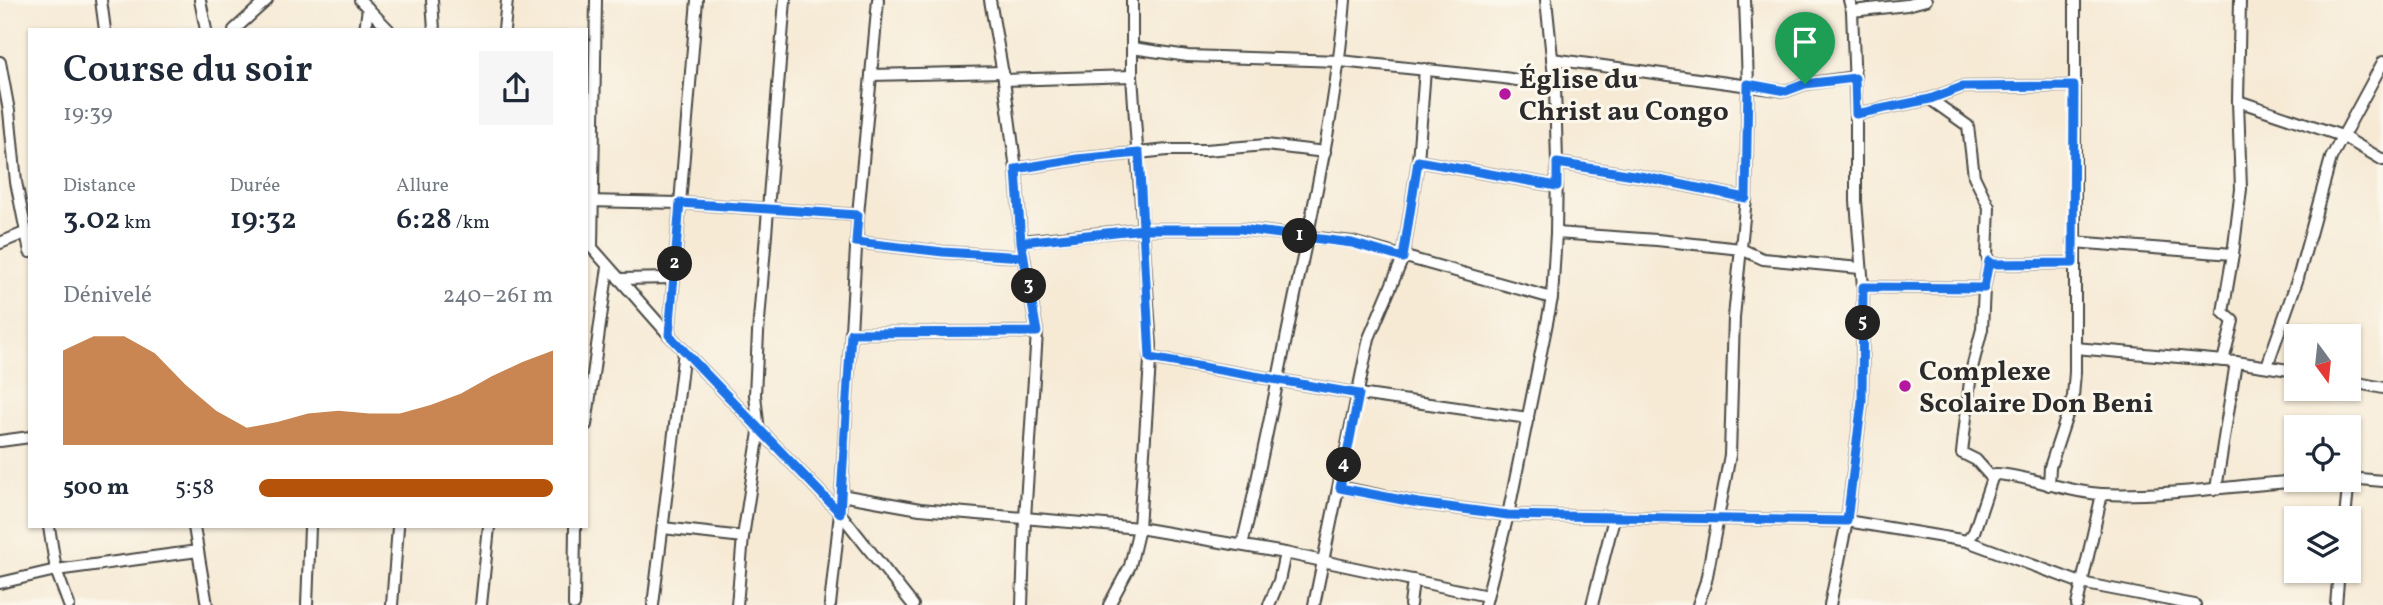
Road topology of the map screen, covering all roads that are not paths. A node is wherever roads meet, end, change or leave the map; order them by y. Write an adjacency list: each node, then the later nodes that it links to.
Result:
1 (101, 0): 21 (street)
2 (200, 0): 22 (street)
3 (267, 0): 23 (street)
4 (432, 0): 26 (street)
5 (507, 0): 27 (street)
6 (596, 0): 53 (street)
7 (697, 0): 55 (street)
8 (785, 0): 56 (street)
9 (869, 0): 10 (street)
10 (878, 0): 34 (street)
11 (989, 0): 35 (street)
12 (1132, 0): 28 (street)
13 (1345, 0): 30 (street)
14 (1546, 0): 29 (street)
15 (1745, 0): 38 (street)
16 (1926, 0): 20 (street)
17 (2075, 0): 40 (street)
18 (2240, 0): 42 (street)
19 (364, 4): 24 (street); 25 (street)
20 (1851, 5): 37 (street)
21 (105, 28)
22 (206, 28)
23 (236, 28)
24 (365, 28)
25 (387, 28)
26 (435, 28)
27 (504, 28)
28 (1132, 48): 30 (street); 36 (street)
29 (1552, 59): 38 (street); 39 (street)
30 (1340, 61): 33 (street); 45 (street)
31 (0, 62): 54 (street)
32 (2383, 62): 44 (street)
33 (1425, 69): 39 (street); 48 (street)
34 (871, 75): 35 (street); 57 (street)
35 (1004, 76): 36 (street); 50 (street)
36 (1132, 76): 46 (street)
37 (1855, 78): 38 (street); 43 (street)
38 (1748, 84): 52 (street)
39 (1555, 86): 49 (street)
40 (2074, 86): 41 (street); 65 (street)
41 (1930, 99): 43 (street); 72 (street)
42 (2238, 101): 44 (street); 69 (street)
43 (1856, 114): 75 (street)
44 (2342, 136): 47 (street); 89 (street)
45 (1325, 152): 46 (street); 61 (street)
46 (1139, 153): 50 (street); 58 (street)
47 (2383, 160)
48 (1418, 161): 51 (street); 71 (street)
49 (1557, 163): 51 (street); 52 (street)
50 (1016, 169): 64 (street)
51 (1557, 186): 60 (street)
52 (1746, 198): 68 (street)
53 (589, 201): 55 (street); 67 (street)
54 (26, 203): 59 (street)
55 (680, 203): 56 (street); 76 (street)
56 (768, 207): 57 (street); 97 (street)
57 (858, 215): 63 (street)
58 (1144, 229): 61 (street); 64 (street); 86 (street)
59 (27, 232): 62 (street); 66 (street)
60 (1556, 233): 68 (street); 80 (street)
61 (1308, 236): 71 (street); 91 (street)
62 (28, 239)
63 (856, 242): 70 (street); 82 (street)
64 (1021, 242): 70 (street)
65 (2073, 242): 69 (street); 73 (street)
66 (0, 243)
67 (589, 244): 74 (street)
68 (1741, 250): 75 (street); 113 (street)
69 (2233, 254): 87 (street)
70 (1024, 257): 81 (street)
71 (1403, 258): 80 (street); 94 (street)
72 (1989, 261): 73 (street); 79 (street)
73 (2073, 263): 84 (street)
74 (608, 267): 77 (street); 95 (street)
75 (1860, 268): 78 (street)
76 (674, 278): 77 (street); 83 (street)
77 (618, 279): 83 (street)
78 (1863, 287): 79 (street); 114 (street)
79 (1984, 288): 100 (street)
80 (1552, 298): 96 (street)
81 (1037, 332): 82 (street); 111 (street)
82 (851, 333): 108 (street)
83 (669, 335): 85 (street)
84 (2075, 348): 87 (street); 104 (street)
85 (684, 351): 97 (street); 121 (street)
86 (1150, 358): 91 (street); 122 (street)
87 (2223, 361): 88 (street)
88 (2236, 362): 89 (street); 106 (street)
89 (2267, 366): 90 (street)
90 (2284, 369)
91 (1278, 380): 94 (street); 125 (street)
92 (2361, 384): 93 (street)
93 (2383, 388)
94 (1359, 394): 96 (street); 105 (street)
95 (588, 411)
96 (1528, 418): 110 (street)
97 (759, 432): 109 (street); 123 (street)
98 (28, 437): 99 (street)
99 (0, 441)
100 (1992, 478): 104 (street); 124 (street)
101 (2361, 479): 102 (street)
102 (2383, 481)
103 (2284, 483): 106 (street)
104 (2049, 485): 107 (street)
105 (1340, 488): 110 (street); 128 (street)
106 (2216, 489): 107 (street)
107 (2102, 494): 132 (street)
108 (841, 495): 109 (street); 111 (street)
109 (840, 513): 143 (street); 144 (street)
110 (1508, 515): 112 (street); 134 (street)
111 (1025, 518): 122 (street); 145 (street)
112 (1614, 518): 113 (street); 150 (street)
113 (1718, 518): 114 (street); 151 (street)
114 (1847, 521): 124 (street); 152 (street)
115 (50, 528): 129 (street)
116 (194, 528): 126 (street)
117 (310, 528): 137 (street)
118 (398, 528): 138 (street)
119 (489, 528): 139 (street)
120 (575, 528): 140 (street)
121 (663, 528): 123 (street); 141 (street)
122 (1139, 528): 125 (street); 146 (street)
123 (743, 537): 142 (street)
124 (1967, 541): 132 (street)
125 (1241, 545): 127 (street)
126 (198, 551): 129 (street); 136 (street)
127 (1285, 553): 128 (street); 147 (street)
128 (1324, 561): 130 (street); 148 (street)
129 (56, 570): 131 (street); 135 (street)
130 (1413, 580): 134 (street); 149 (street)
131 (0, 583)
132 (2081, 583): 153 (street); 154 (street)
133 (2338, 583): 155 (street)
134 (1486, 600)
135 (69, 605)
136 (206, 605)
137 (307, 605)
138 (392, 605)
139 (481, 605)
140 (574, 605)
141 (653, 605)
142 (737, 605)
143 (830, 605)
144 (913, 605)
145 (1022, 605)
146 (1109, 605)
147 (1269, 605)
148 (1314, 605)
149 (1410, 605)
150 (1592, 605)
151 (1699, 605)
152 (1830, 605)
153 (2077, 605)
154 (2195, 605)
155 (2336, 605)

